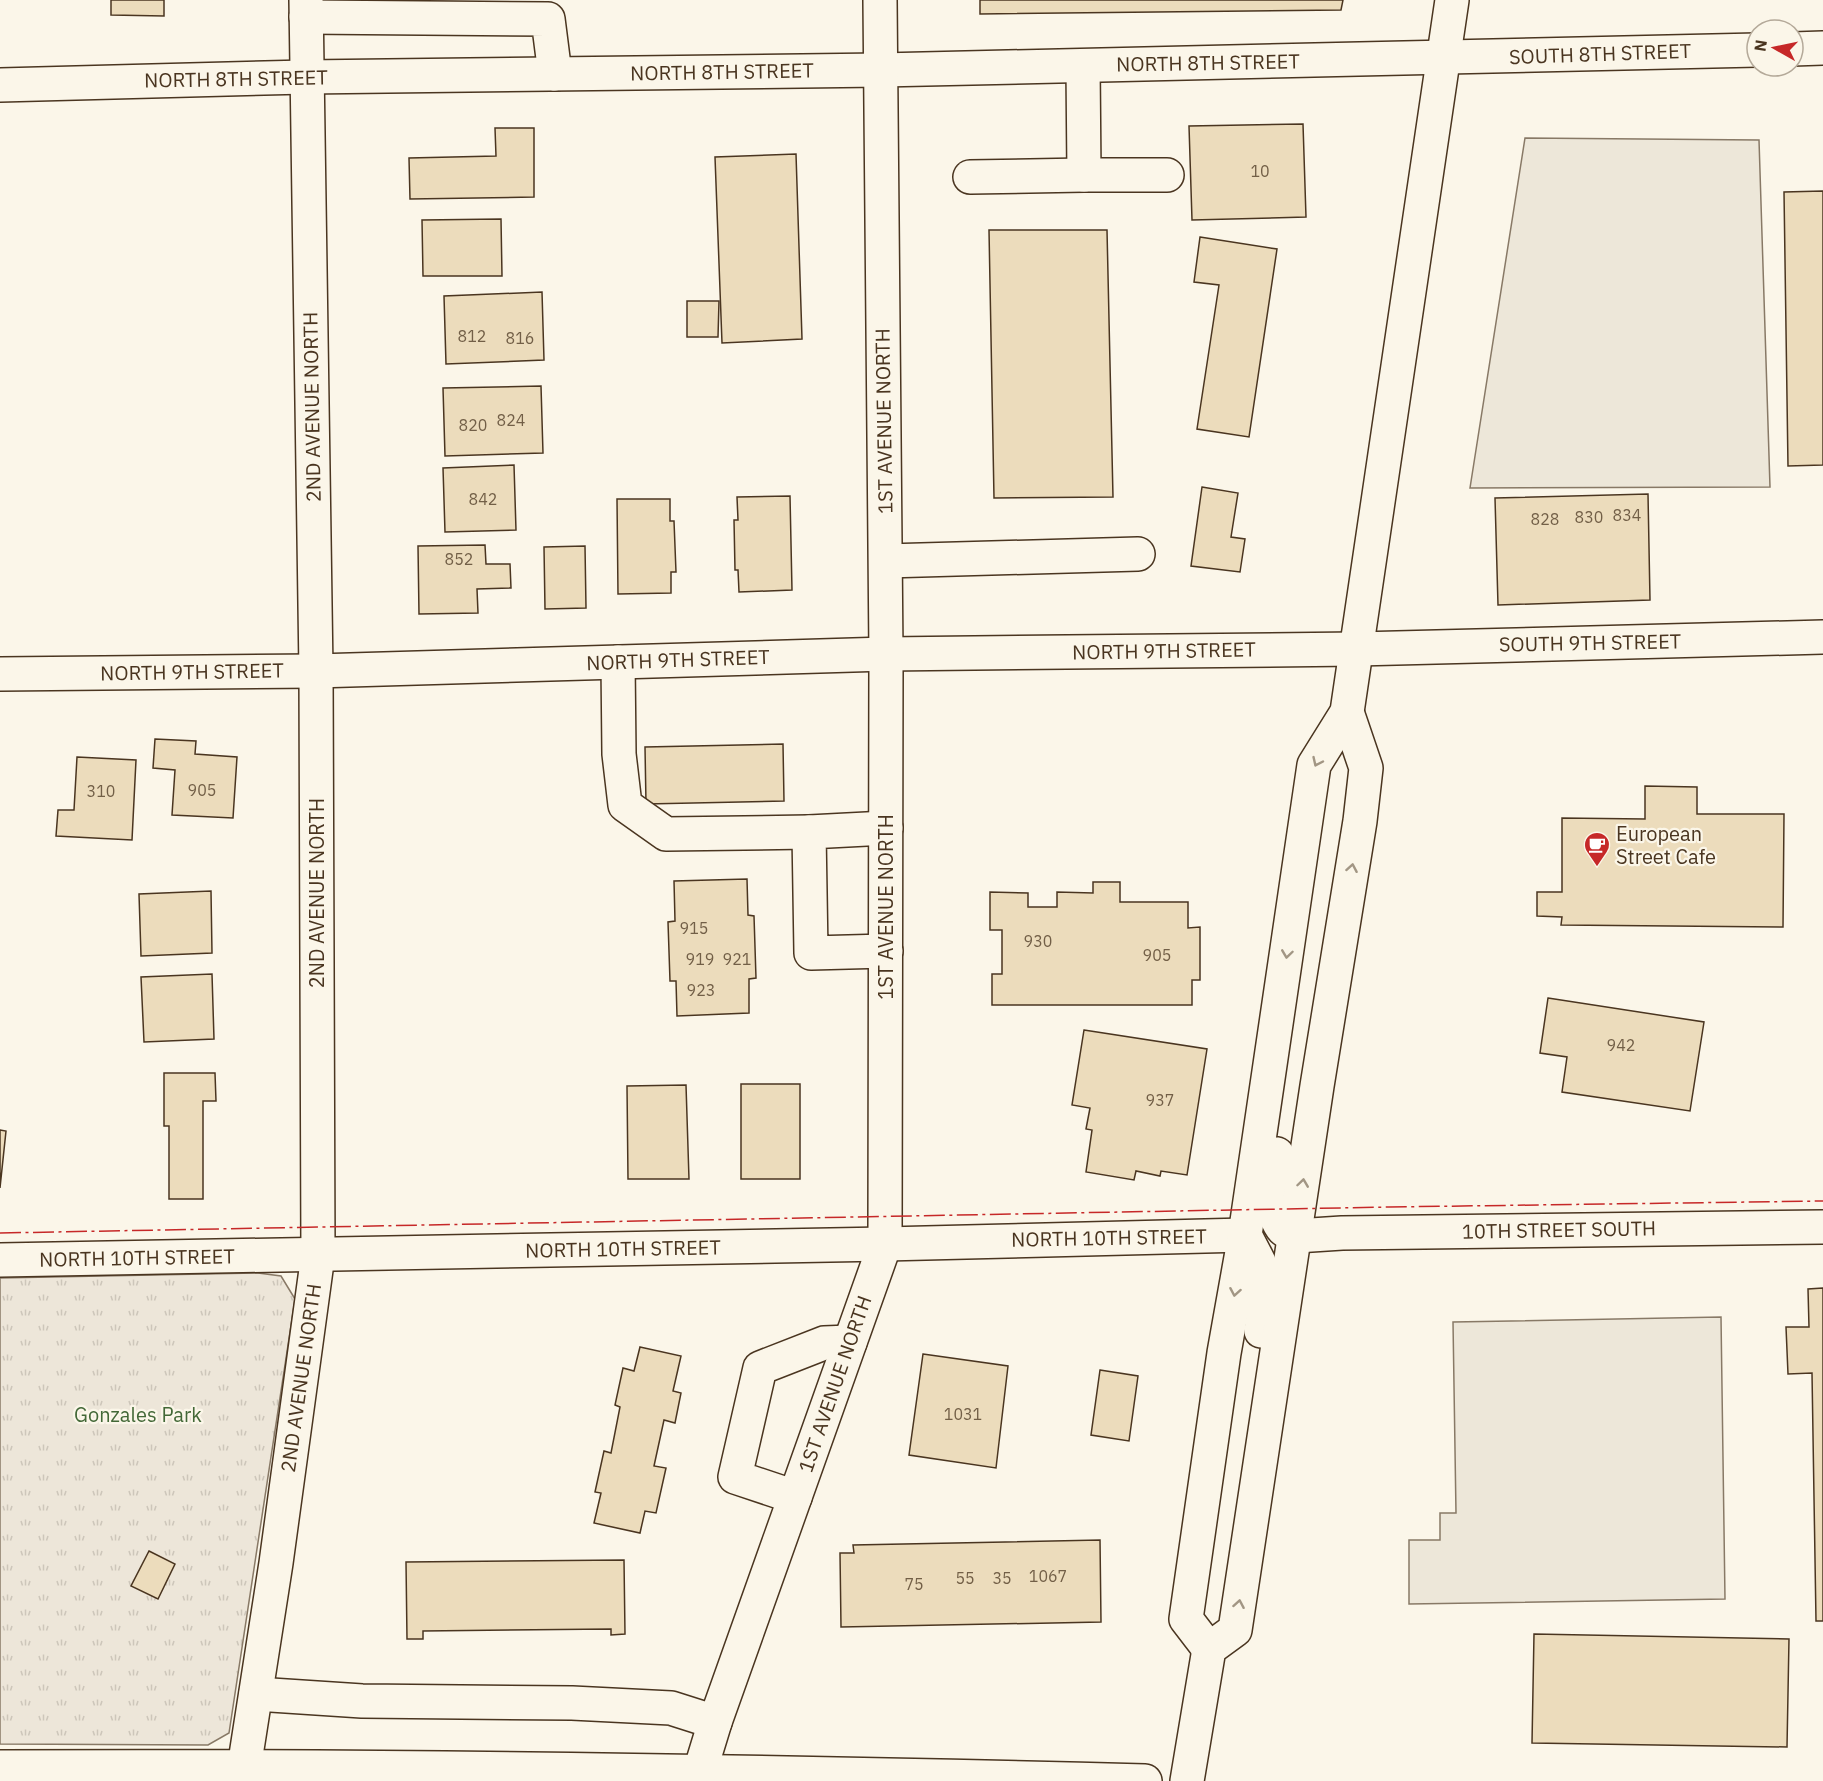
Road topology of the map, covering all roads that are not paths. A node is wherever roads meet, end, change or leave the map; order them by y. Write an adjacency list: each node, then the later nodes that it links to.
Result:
1 (880, 0): 9 (main road, 1ST AVENUE NORTH)
2 (1452, 0): 7 (main road)
3 (306, 8): 10 (main road); 11 (main road, 2ND AVENUE NORTH)
4 (1823, 48): 5 (main road)
5 (1805, 49)
6 (1745, 50): 7 (main road, SOUTH 8TH STREET)
7 (1443, 58): 8 (main road, NORTH 8TH STREET); 19 (main road)
8 (1083, 66): 9 (main road, NORTH 8TH STREET); 13 (main road)
9 (881, 70): 10 (main road, NORTH 8TH STREET); 17 (main road, 1ST AVENUE NORTH)
10 (555, 74): 11 (main road, NORTH 8TH STREET)
11 (306, 77): 12 (main road, NORTH 8TH STREET); 22 (main road, 2ND AVENUE NORTH)
12 (0, 85)
13 (1084, 175): 14 (main road); 15 (main road)
14 (1167, 175)
15 (970, 177)
16 (1138, 554): 17 (main road)
17 (886, 561): 20 (main road, 1ST AVENUE NORTH)
18 (1823, 637): 19 (main road, SOUTH 9TH STREET)
19 (1357, 649): 20 (main road, NORTH 9TH STREET); 24 (main road)
20 (886, 654): 21 (main road, NORTH 9TH STREET); 25 (main road, 1ST AVENUE NORTH)
21 (618, 662): 22 (main road, NORTH 9TH STREET); 26 (main road)
22 (316, 671): 23 (main road, NORTH 9TH STREET); 33 (main road, 2ND AVENUE NORTH)
23 (0, 674)
24 (1347, 712): 28 (main road, one-way to 28); 31 (main road, one-way to 24)
25 (886, 828): 26 (main road); 27 (main road, 1ST AVENUE NORTH)
26 (810, 832): 27 (main road)
27 (886, 951): 32 (main road, 1ST AVENUE NORTH)
28 (1272, 1055): 30 (main road); 31 (main road)
29 (1823, 1227): 31 (main road, 10TH STREET SOUTH)
30 (1245, 1235): 32 (main road, NORTH 10TH STREET); 36 (main road); 38 (main road, one-way to 38)
31 (1296, 1236): 36 (main road)
32 (885, 1244): 33 (main road, NORTH 10TH STREET); 35 (main road, 1ST AVENUE NORTH)
33 (318, 1255): 34 (main road, NORTH 10TH STREET); 39 (main road, 2ND AVENUE NORTH)
34 (0, 1260)
35 (850, 1342): 37 (main road, 1ST AVENUE NORTH); 37 (main road)
36 (1268, 1415): 38 (main road, one-way to 36)
37 (795, 1497): 40 (main road, 1ST AVENUE NORTH)
38 (1209, 1649): 45 (main road)
39 (256, 1694): 40 (main road); 42 (main road, 2ND AVENUE NORTH)
40 (715, 1722): 43 (main road, 1ST AVENUE NORTH)
41 (0, 1767): 42 (main road)
42 (243, 1773): 43 (main road)
43 (698, 1776): 44 (main road)
44 (1145, 1781)
45 (1187, 1781)

